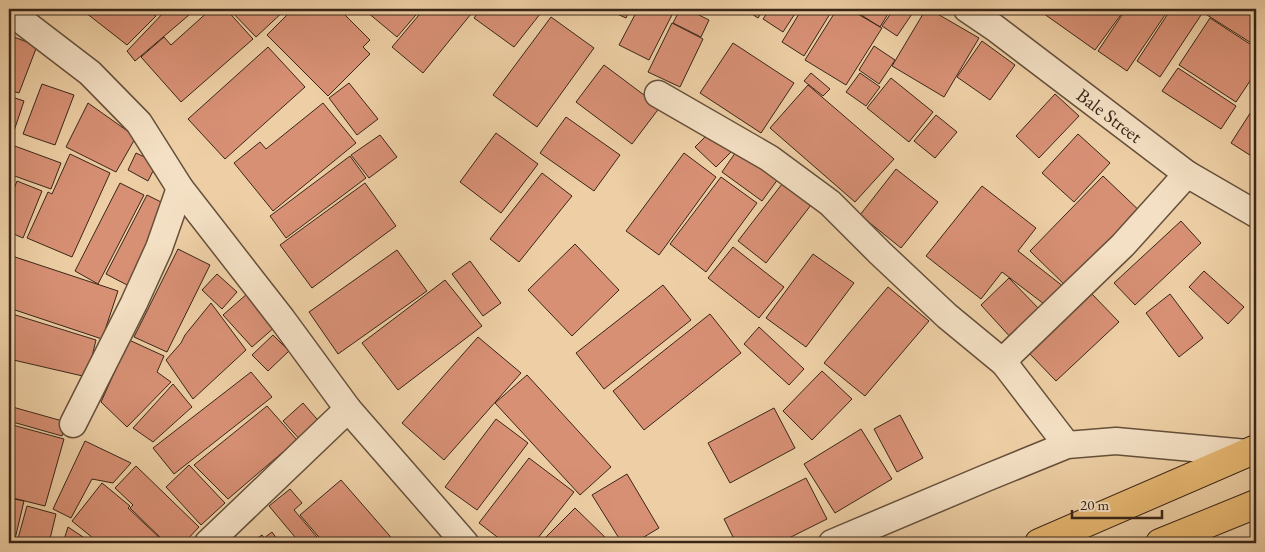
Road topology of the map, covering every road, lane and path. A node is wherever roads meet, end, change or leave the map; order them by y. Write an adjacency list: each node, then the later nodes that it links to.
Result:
1 (967, 9): 4 (street, Bale Street)
2 (9, 11): 5 (street)
3 (658, 94): 7 (street)
4 (1187, 174): 6 (street, Bale Street); 7 (street)
5 (180, 188): 8 (street); 9 (street)
6 (1256, 214)
7 (1004, 363): 10 (street)
8 (348, 409): 13 (street); 14 (street)
9 (73, 424)
10 (1067, 445): 11 (street); 15 (street)
11 (1251, 451): 16 (main road)
12 (1256, 504): 17 (main road)
13 (208, 543)
14 (465, 543)
15 (832, 543)
16 (1039, 543)
17 (1160, 543)

